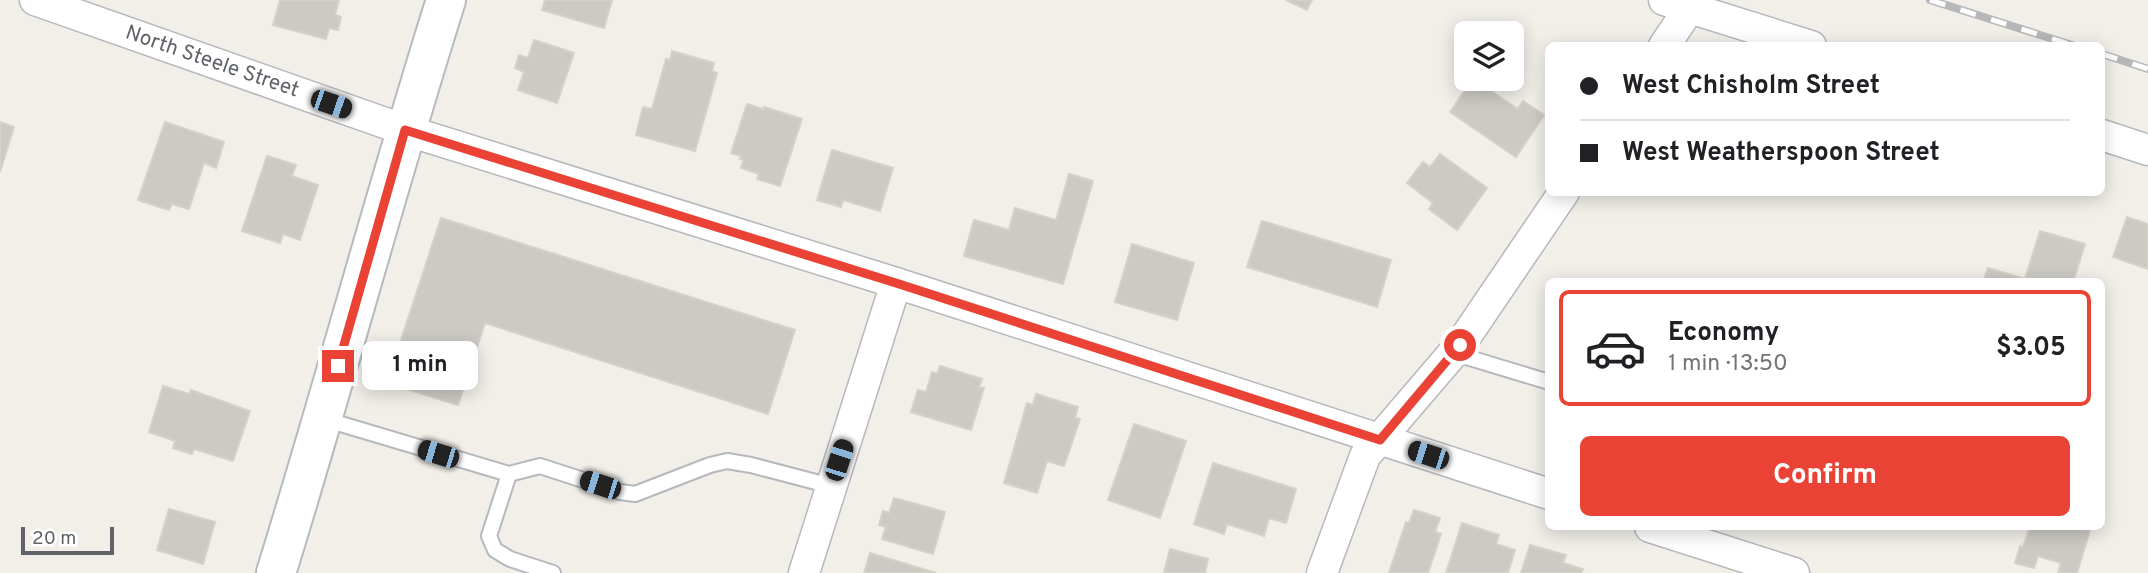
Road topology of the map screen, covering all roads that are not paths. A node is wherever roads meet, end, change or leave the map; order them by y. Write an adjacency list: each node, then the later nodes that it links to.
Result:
1 (35, 0): 6 (street, North Steele Street)
2 (446, 0): 6 (street)
3 (1683, 3): 4 (street); 5 (street)
4 (1666, 42)
5 (1799, 42)
6 (405, 130): 10 (street, North Steele Street); 13 (street)
7 (2105, 136): 8 (street)
8 (2148, 150)
9 (1561, 196): 11 (street)
10 (896, 283): 14 (street, North Steele Street); 16 (street)
11 (1453, 353): 12 (lane); 14 (street)
12 (1545, 381)
13 (323, 419): 15 (lane); 19 (street)
14 (1380, 440): 17 (street, North Steele Street); 22 (street)
15 (509, 474): 16 (lane); 20 (lane)
16 (831, 486): 21 (street)
17 (1545, 493)
18 (1659, 530): 23 (street)
19 (276, 573)
20 (553, 573)
21 (804, 573)
22 (1322, 573)
23 (1794, 573)

